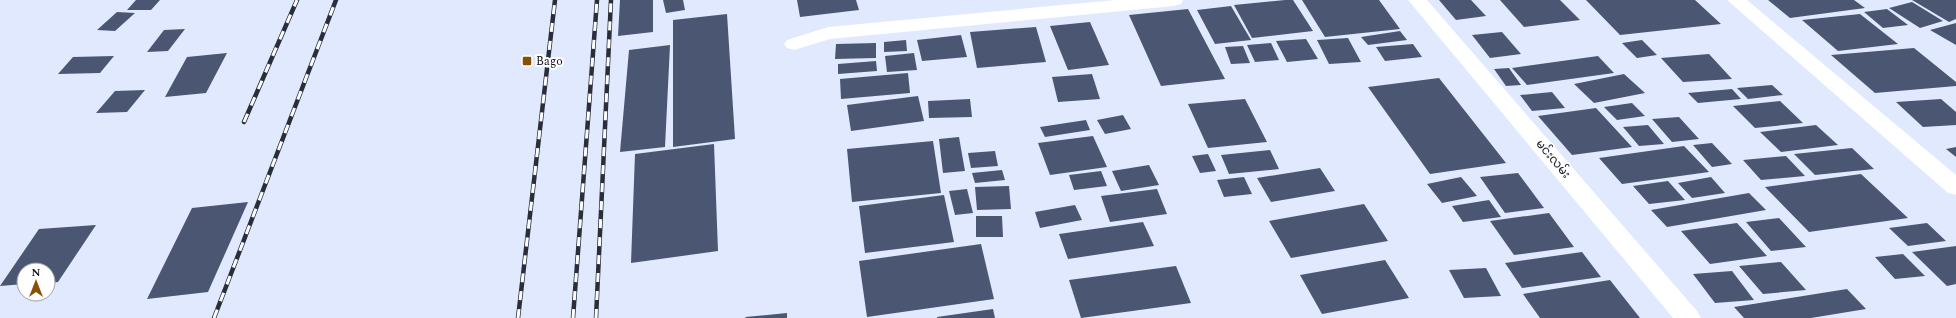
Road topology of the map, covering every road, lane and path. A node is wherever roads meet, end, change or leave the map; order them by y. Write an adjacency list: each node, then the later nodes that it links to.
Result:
1 (1174, 0): 4 (street)
2 (1417, 0): 7 (street, မင်းလမ်း)
3 (1736, 0): 6 (street)
4 (1113, 4): 5 (street)
5 (794, 44)
6 (1956, 187)
7 (1688, 318)

